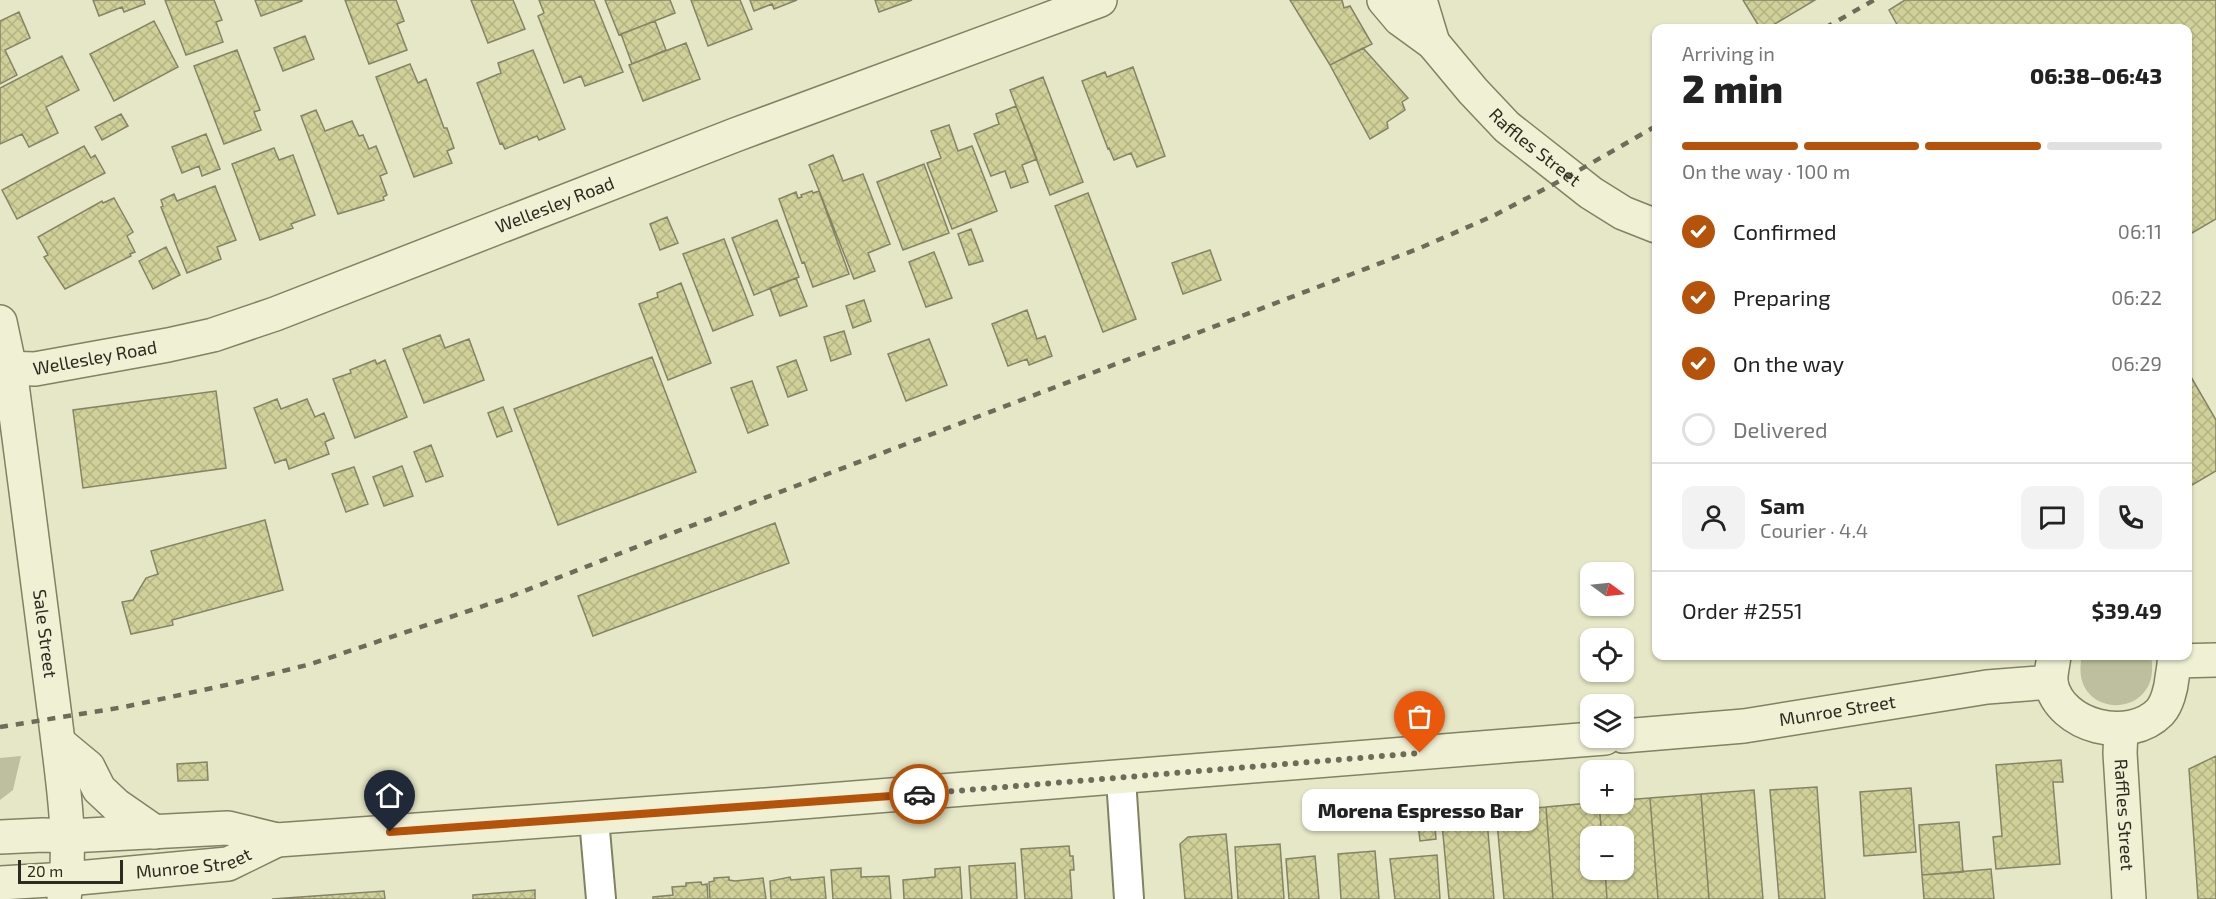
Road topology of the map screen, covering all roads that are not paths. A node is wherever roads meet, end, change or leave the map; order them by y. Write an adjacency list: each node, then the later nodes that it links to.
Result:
1 (1100, 0): 7 (street, Wellesley Road)
2 (1384, 0): 4 (street, Raffles Street)
3 (1420, 0): 4 (street, Raffles Street)
4 (1433, 44): 5 (street, Raffles Street)
5 (1652, 224)
6 (0, 322): 7 (street, Sale Street)
7 (5, 368): 15 (street, Sale Street)
8 (2192, 659): 10 (street)
9 (2174, 660): 12 (street)
10 (2216, 660)
11 (2053, 669): 12 (street); 13 (street, Munroe Street)
12 (2121, 729): 26 (street, Raffles Street)
13 (1634, 735)
14 (1580, 740): 16 (street, Munroe Street)
15 (59, 743): 18 (street); 19 (street, Sale Street)
16 (1121, 778): 17 (street, Munroe Street); 25 (street)
17 (594, 819): 21 (street, Munroe Street); 24 (street)
18 (155, 832): 19 (street, Munroe Street); 21 (street, Munroe Street)
19 (68, 836): 20 (street, Munroe Street); 23 (street, Sale Street)
20 (0, 837)
21 (277, 840): 23 (street, Munroe Street)
22 (0, 883): 23 (street, Munroe Street)
23 (65, 889)
24 (601, 899)
25 (1129, 899)
26 (2130, 899)

